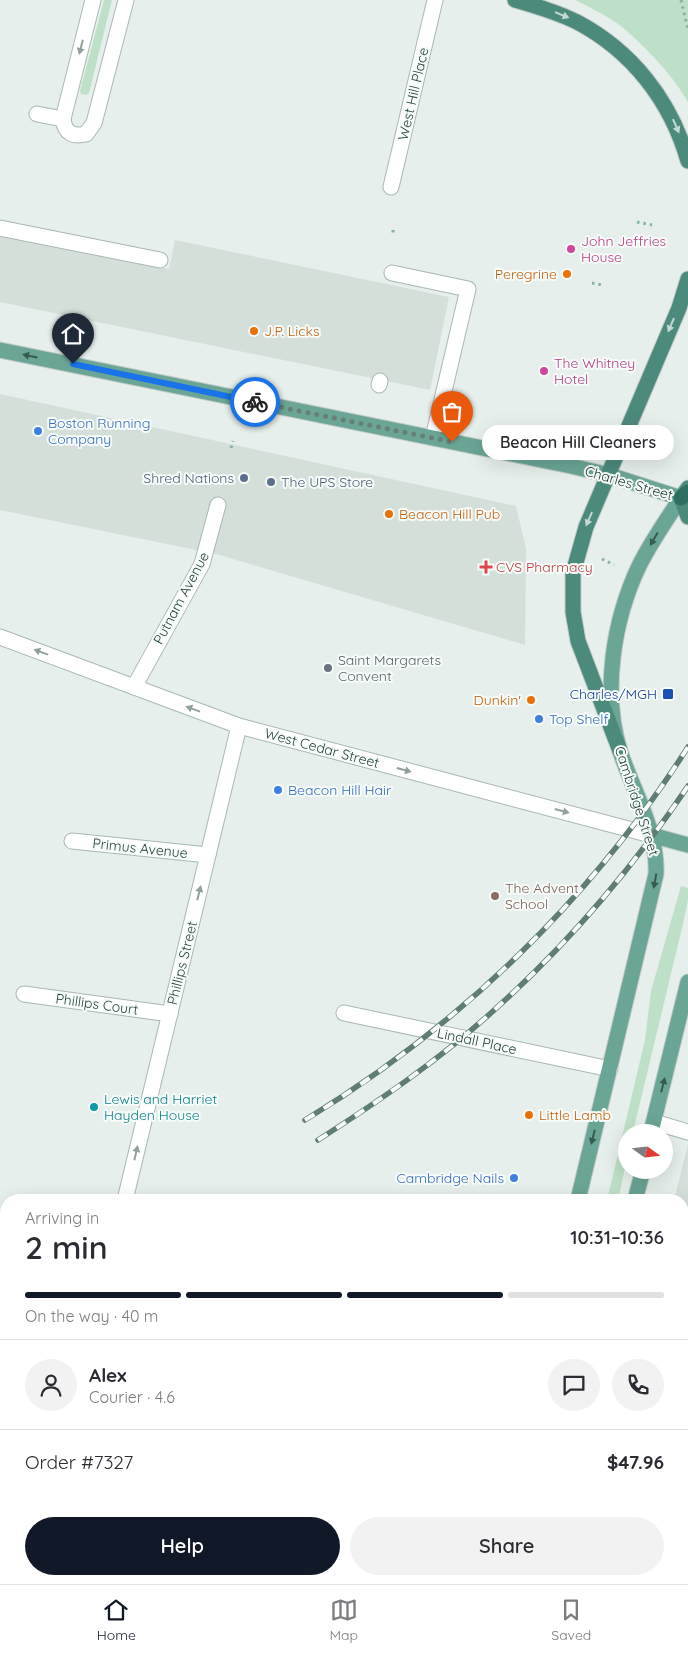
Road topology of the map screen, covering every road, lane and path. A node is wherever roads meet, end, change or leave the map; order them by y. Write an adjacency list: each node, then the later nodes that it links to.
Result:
1 (93, 0): 8 (street, one-way to 8)
2 (126, 0): 8 (street)
3 (434, 0): 10 (street, West Hill Place)
4 (515, 0): 9 (highway, one-way to 9)
5 (681, 0): 6 (path)
6 (688, 30)
7 (37, 114): 8 (street)
8 (63, 119)
9 (688, 161)
10 (391, 187)
11 (637, 222): 12 (path)
12 (652, 225)
13 (0, 228): 14 (street)
14 (160, 260)
15 (398, 278): 20 (street)
16 (688, 279): 23 (highway, one-way to 23)
17 (592, 283): 18 (path)
18 (603, 285)
19 (0, 350): 20 (main road, Charles Street, one-way to 19)
20 (434, 438): 23 (main road, Charles Street)
21 (233, 441): 22 (path)
22 (231, 448)
23 (609, 475): 24 (main road, Charles Street); 32 (highway, one-way to 32)
24 (686, 495): 26 (highway, Charles Street); 32 (main road, Cambridge Street, one-way to 32)
25 (218, 505): 30 (street, Putnam Avenue)
26 (688, 517)
27 (601, 558): 28 (path)
28 (618, 568)
29 (0, 637): 30 (street, West Cedar Street, one-way to 29)
30 (134, 687): 31 (street, West Cedar Street, one-way to 30)
31 (239, 726): 33 (street, West Cedar Street, one-way to 33); 36 (street, Phillips Street)
32 (620, 751): 33 (main road, Cambridge Street)
33 (651, 835): 35 (main road); 41 (main road, Cambridge Street, one-way to 41)
34 (72, 840): 36 (street, Primus Avenue)
35 (688, 845)
36 (208, 855): 39 (street, Phillips Street, one-way to 36)
37 (688, 982): 42 (main road, one-way to 37)
38 (24, 994): 39 (street, Phillips Court)
39 (170, 1014): 46 (street, Phillips Street, one-way to 39)
40 (344, 1014): 41 (street, Lindall Place)
41 (610, 1069): 47 (main road, Cambridge Street, one-way to 47)
42 (653, 1124)
43 (673, 1130): 44 (street)
44 (688, 1132)
45 (640, 1179): 48 (main road)
46 (126, 1194)
47 (579, 1194)
48 (637, 1194)

